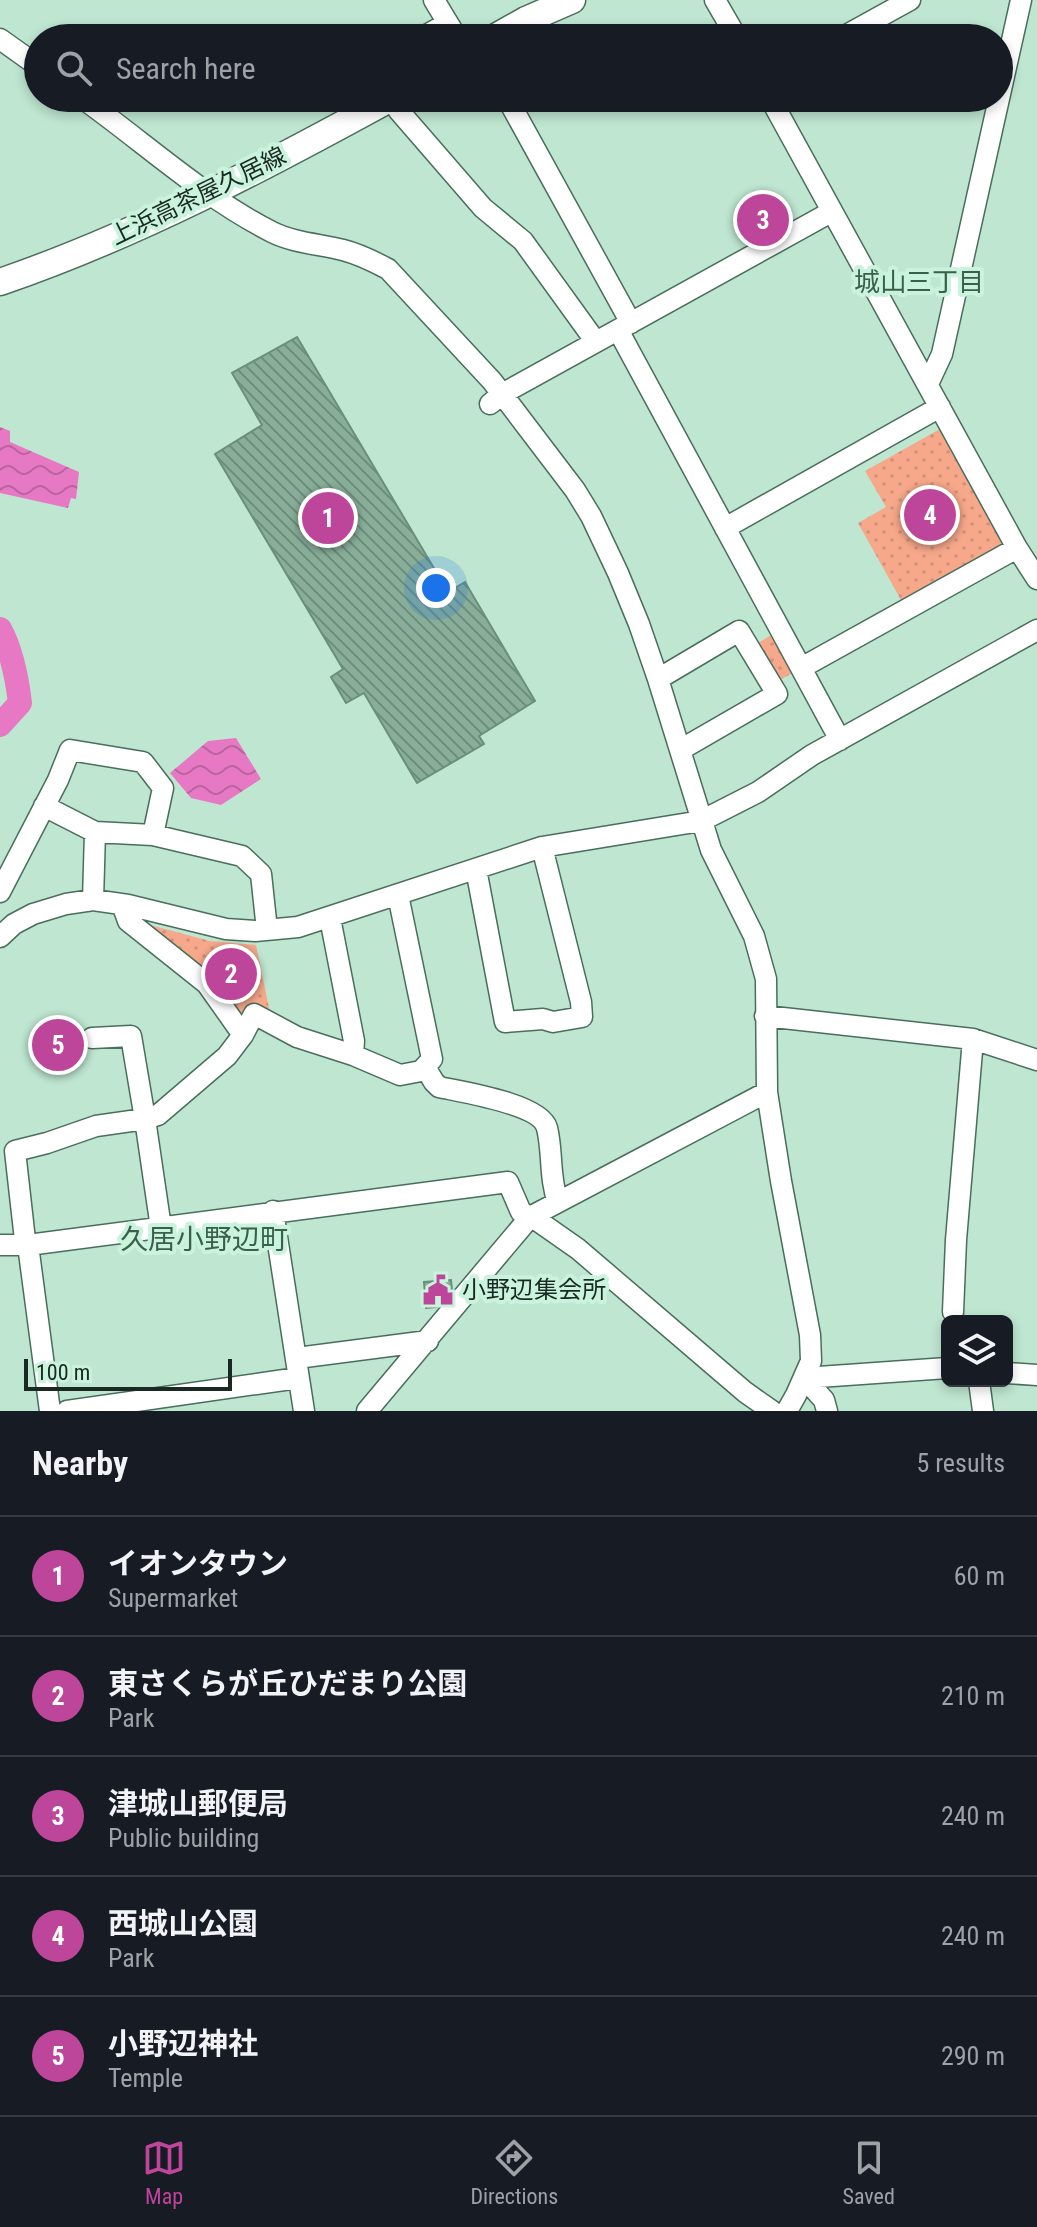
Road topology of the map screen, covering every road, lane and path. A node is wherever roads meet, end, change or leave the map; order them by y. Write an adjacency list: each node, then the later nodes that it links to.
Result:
1 (434, 0): 6 (street)
2 (715, 0): 8 (street)
3 (910, 0): 9 (street)
4 (1021, 0): 10 (street)
5 (559, 2): 7 (main road)
6 (448, 24)
7 (519, 24)
8 (729, 24)
9 (866, 24)
10 (1013, 36)
11 (0, 39): 12 (street)
12 (24, 56)
13 (101, 112): 19 (street)
14 (351, 112): 19 (main road, 上浜高茶屋久居線)
15 (400, 112): 23 (street)
16 (514, 112): 22 (street)
17 (777, 112): 20 (street)
18 (996, 112): 24 (street)
19 (209, 194): 21 (main road, 上浜高茶屋久居線); 25 (street)
20 (831, 212): 22 (street); 24 (street)
21 (0, 282)
22 (624, 326): 23 (street); 27 (street)
23 (596, 342): 25 (street)
24 (928, 384): 26 (street)
25 (496, 399): 32 (street)
26 (940, 407): 27 (street); 28 (street)
27 (725, 528): 31 (street)
28 (1017, 548): 29 (street); 31 (street)
29 (1037, 579)
30 (1037, 630): 33 (street)
31 (801, 668): 33 (street)
32 (658, 679): 34 (street); 34 (street)
33 (840, 740): 36 (street)
34 (680, 750): 36 (street)
35 (44, 806): 37 (street); 38 (street); 41 (street)
36 (701, 821): 39 (street); 49 (street)
37 (95, 832): 38 (street); 43 (street)
38 (153, 835): 48 (street)
39 (542, 847): 40 (street); 40 (street)
40 (476, 869): 42 (street)
41 (0, 892)
42 (398, 895): 46 (street); 55 (street)
43 (93, 900): 45 (street); 47 (street)
44 (0, 902): 47 (street)
45 (122, 904): 48 (street); 50 (street)
46 (330, 918): 48 (street); 53 (street)
47 (7, 930)
48 (267, 930)
49 (765, 1016): 52 (street); 56 (street)
50 (243, 1035): 53 (street); 57 (street)
51 (92, 1038): 57 (street)
52 (973, 1039): 54 (street); 64 (street)
53 (353, 1055): 55 (street)
54 (1037, 1060)
55 (425, 1067): 58 (street)
56 (767, 1092): 58 (street); 70 (street)
57 (145, 1119): 61 (street); 63 (street)
58 (558, 1202): 60 (street)
59 (273, 1211): 60 (street); 61 (street); 66 (street)
60 (530, 1217): 65 (street); 76 (street)
61 (161, 1228): 63 (street)
62 (0, 1245): 63 (street)
63 (28, 1245): 72 (street)
64 (953, 1312)
65 (428, 1341): 66 (street); 75 (street)
66 (298, 1368): 73 (street); 74 (street)
67 (941, 1368): 70 (street)
68 (1013, 1373): 69 (street)
69 (1037, 1375)
70 (804, 1378): 77 (street); 78 (street)
71 (980, 1387): 79 (street)
72 (50, 1411)
73 (67, 1411)
74 (304, 1411)
75 (367, 1411)
76 (772, 1411)
77 (787, 1411)
78 (827, 1411)
79 (983, 1411)

